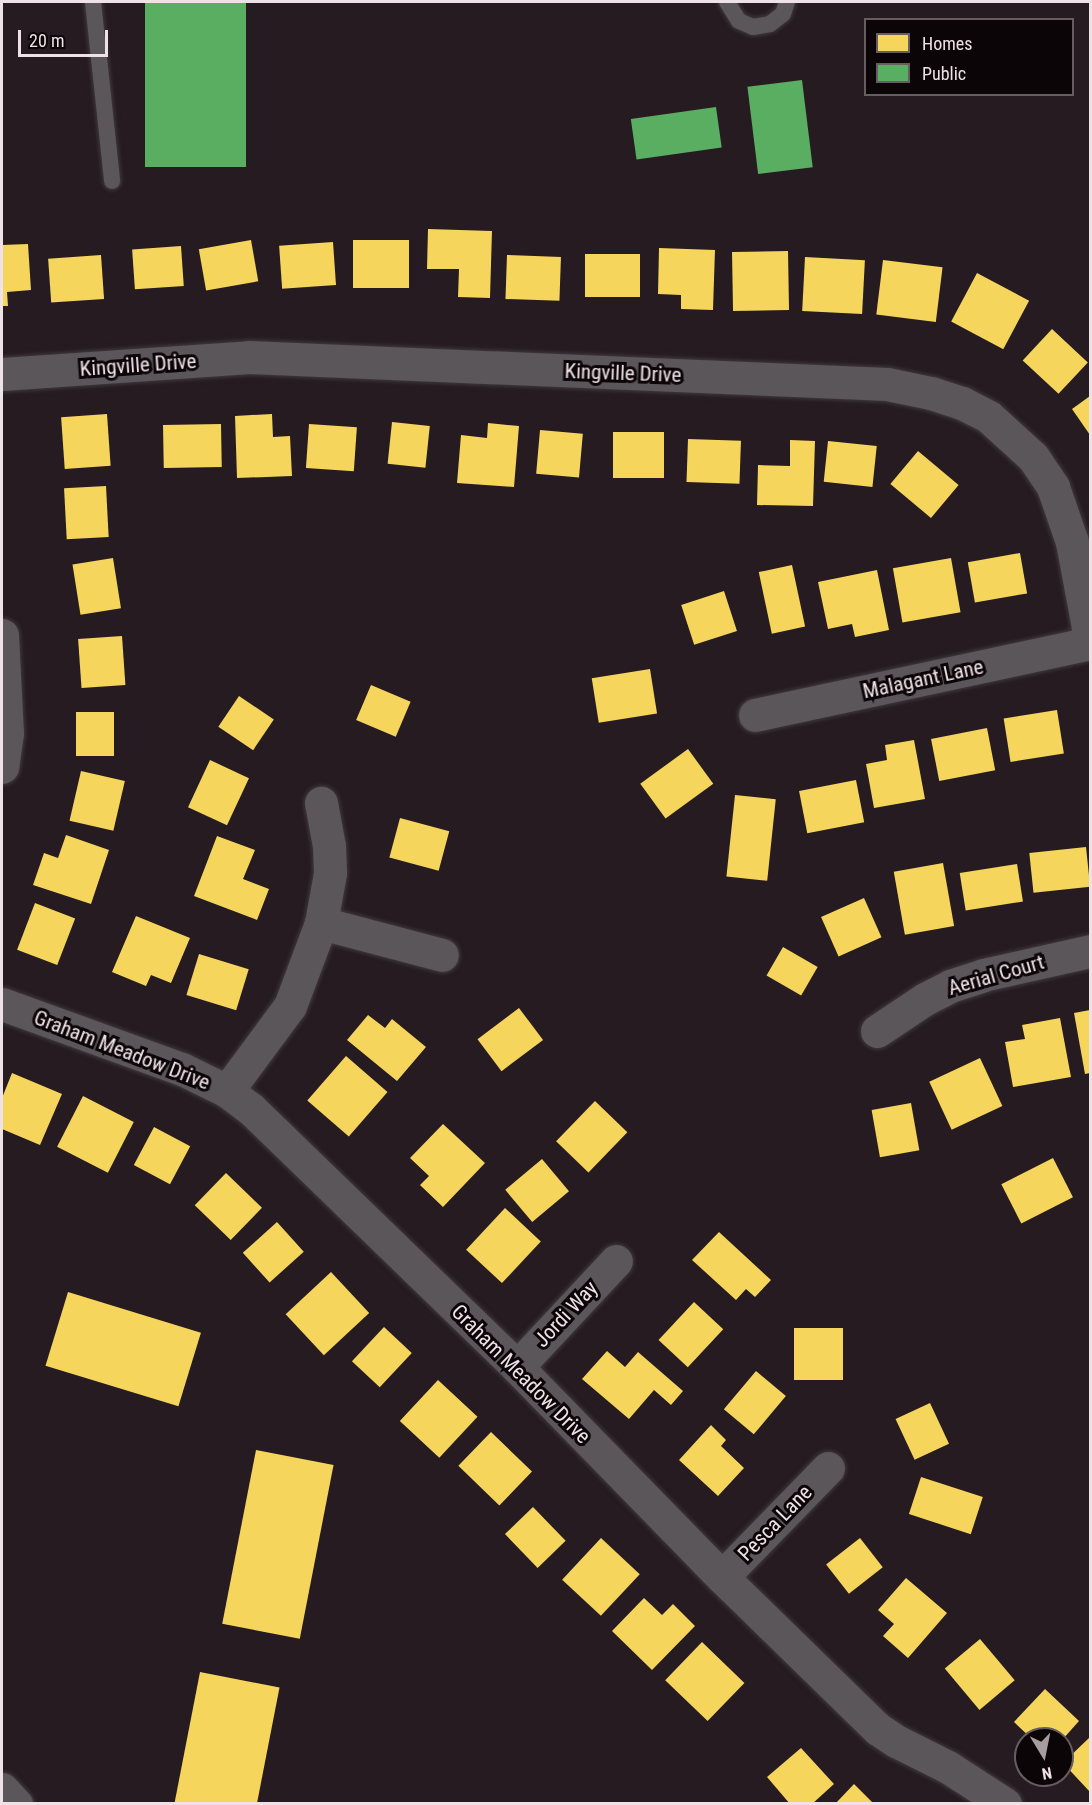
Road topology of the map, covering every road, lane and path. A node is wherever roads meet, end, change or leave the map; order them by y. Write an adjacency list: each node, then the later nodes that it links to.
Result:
1 (93, 2): 4 (lane)
2 (727, 2): 3 (lane)
3 (787, 2)
4 (112, 181)
5 (2, 374): 7 (street, Kingville Drive)
6 (2, 635): 10 (street)
7 (1090, 638)
8 (1090, 644): 9 (street, Malagant Lane)
9 (755, 715)
10 (2, 767)
11 (321, 803): 12 (street)
12 (321, 923): 14 (street); 17 (street)
13 (1090, 951): 16 (street, Aerial Court)
14 (442, 955)
15 (2, 1004): 17 (street, Graham Meadow Drive)
16 (877, 1031)
17 (227, 1091): 19 (street, Graham Meadow Drive)
18 (616, 1261): 19 (street, Jordi Way)
19 (517, 1367): 21 (street, Graham Meadow Drive)
20 (828, 1468): 21 (street, Pesca Lane)
21 (722, 1577): 24 (street, Graham Meadow Drive)
22 (2, 1789): 23 (street)
23 (16, 1803)
24 (1005, 1803)

